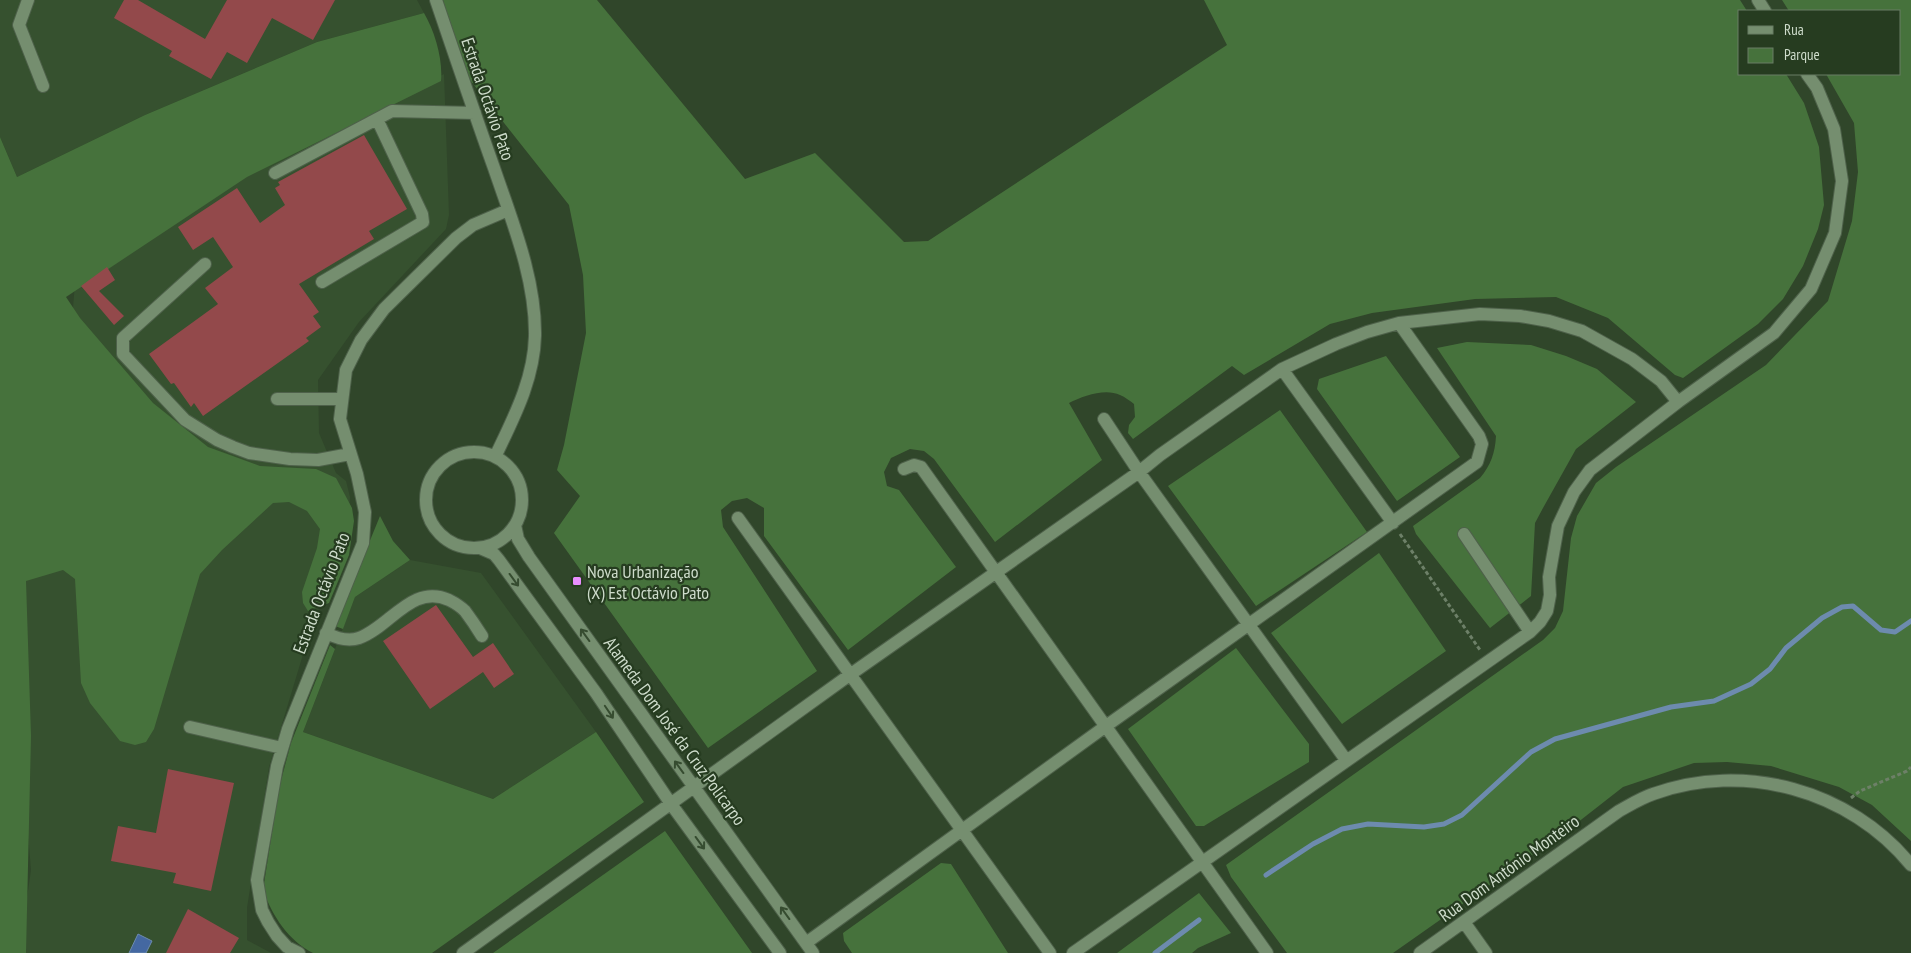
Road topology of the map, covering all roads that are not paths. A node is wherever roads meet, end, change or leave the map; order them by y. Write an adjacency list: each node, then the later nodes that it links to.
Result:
1 (28, 0): 4 (street)
2 (436, 0): 5 (street, Estrada Octávio Pato)
3 (1808, 75): 15 (street)
4 (43, 86)
5 (475, 113): 6 (street); 8 (street, Estrada Octávio Pato)
6 (376, 120): 7 (street); 10 (street)
7 (275, 173)
8 (508, 210): 14 (street, Estrada Octávio Pato); 18 (street, Estrada Octávio Pato)
9 (205, 264): 17 (street)
10 (322, 282)
11 (1399, 323): 12 (street); 15 (street); 22 (street)
12 (1282, 369): 20 (street); 22 (street)
13 (277, 399): 14 (street)
14 (342, 399): 17 (street, Estrada Octávio Pato)
15 (1678, 402): 28 (street)
16 (1104, 419): 20 (street)
17 (350, 454): 29 (street, Estrada Octávio Pato)
18 (495, 457): 23 (street); 25 (street)
19 (904, 469): 26 (street)
20 (1139, 472): 26 (street); 27 (street)
21 (738, 518): 31 (street)
22 (1392, 523): 27 (street)
23 (515, 525): 25 (street); 36 (street, Alameda Dom José da Cruz Policarpo, one-way to 23)
24 (1464, 534): 28 (street)
25 (480, 548): 37 (street, one-way to 37)
26 (996, 571): 31 (street); 32 (street)
27 (1250, 625): 32 (street); 35 (street)
28 (1530, 632): 35 (street)
29 (326, 633): 30 (street); 34 (street, Estrada Octávio Pato)
30 (482, 636)
31 (851, 674): 36 (street); 38 (street)
32 (1106, 726): 38 (street); 39 (street)
33 (190, 728): 34 (street)
34 (282, 748): 43 (street, Estrada Octávio Pato)
35 (1346, 760): 39 (street)
36 (693, 787): 37 (street); 42 (street, Alameda Dom José da Cruz Policarpo, one-way to 36)
37 (671, 804): 44 (street); 45 (street, one-way to 45)
38 (963, 830): 42 (street); 46 (street)
39 (1202, 862): 47 (street); 48 (street)
40 (1911, 865): 41 (street, Rua Dom António Monteiro)
41 (1464, 922): 49 (street, Rua Dom António Monteiro); 50 (street)
42 (810, 948)
43 (299, 953)
44 (463, 953)
45 (780, 953)
46 (1050, 953)
47 (1073, 953)
48 (1267, 953)
49 (1420, 953)
50 (1486, 953)

